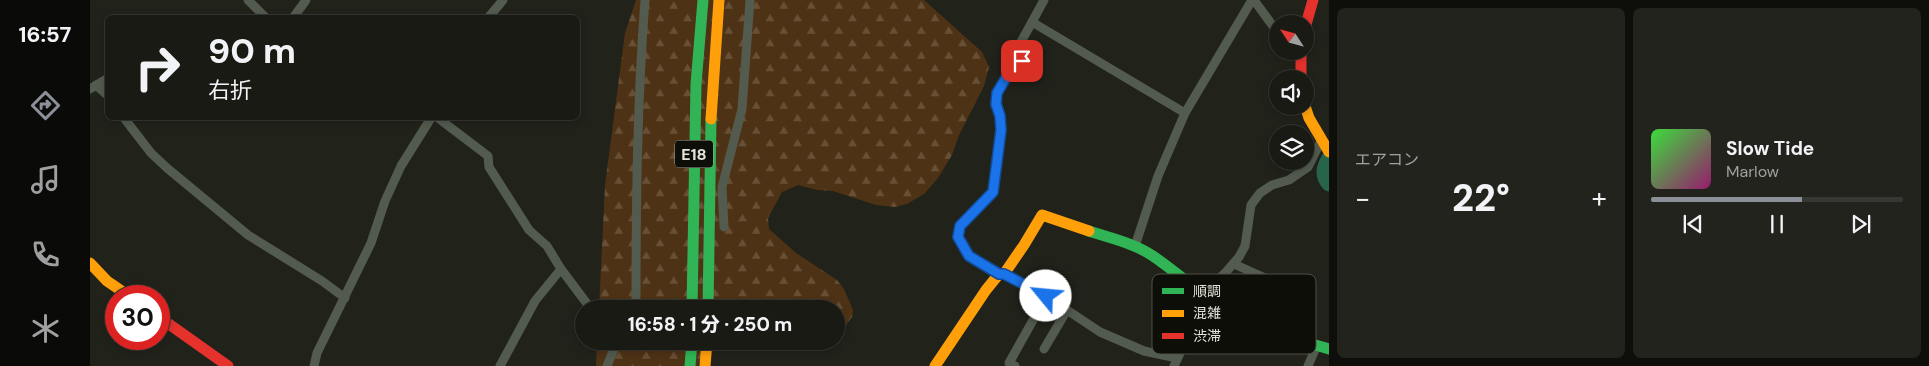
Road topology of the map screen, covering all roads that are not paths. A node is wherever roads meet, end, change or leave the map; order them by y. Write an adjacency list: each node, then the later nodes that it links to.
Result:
1 (248, 0): 11 (street)
2 (306, 0): 12 (street)
3 (503, 0): 13 (street)
4 (645, 0): 39 (street)
5 (703, 0): 40 (main road, E18)
6 (719, 0): 41 (main road, E18)
7 (750, 0): 26 (street)
8 (1044, 0): 16 (street)
9 (1253, 0): 15 (street); 20 (street)
10 (1313, 0): 14 (main road)
11 (263, 15)
12 (295, 15)
13 (490, 15)
14 (1309, 15)
15 (1269, 21)
16 (1032, 22): 20 (street); 31 (street)
17 (105, 80): 18 (street)
18 (93, 87): 19 (street)
19 (105, 94)
20 (1184, 113): 27 (street)
21 (1308, 115): 25 (main road)
22 (126, 120): 37 (street)
23 (430, 120): 37 (street)
24 (441, 120): 30 (street)
25 (1325, 146): 29 (street)
26 (724, 227)
27 (1135, 246): 31 (main road); 32 (main road)
28 (90, 264): 35 (main road)
29 (1234, 264): 33 (street); 34 (street)
30 (561, 269): 38 (street); 56 (street)
31 (1002, 274): 36 (street); 60 (main road)
32 (1176, 274)
33 (1223, 274)
34 (1256, 274)
35 (113, 285)
36 (1046, 296): 42 (street); 61 (street)
37 (345, 298): 55 (street)
38 (584, 300)
39 (636, 300)
40 (692, 300)
41 (708, 300)
42 (1067, 310): 45 (street); 50 (street)
43 (170, 325): 54 (main road)
44 (1316, 345): 46 (main road)
45 (1044, 349)
46 (1329, 349)
47 (613, 350): 57 (street)
48 (691, 350): 58 (main road)
49 (706, 350): 59 (main road)
50 (1152, 354)
51 (1153, 354): 53 (street)
52 (1313, 354): 62 (street)
53 (1176, 362)
54 (228, 366)
55 (314, 366)
56 (500, 366)
57 (607, 366)
58 (690, 366)
59 (705, 366)
60 (935, 366)
61 (1015, 366)
62 (1308, 366)

